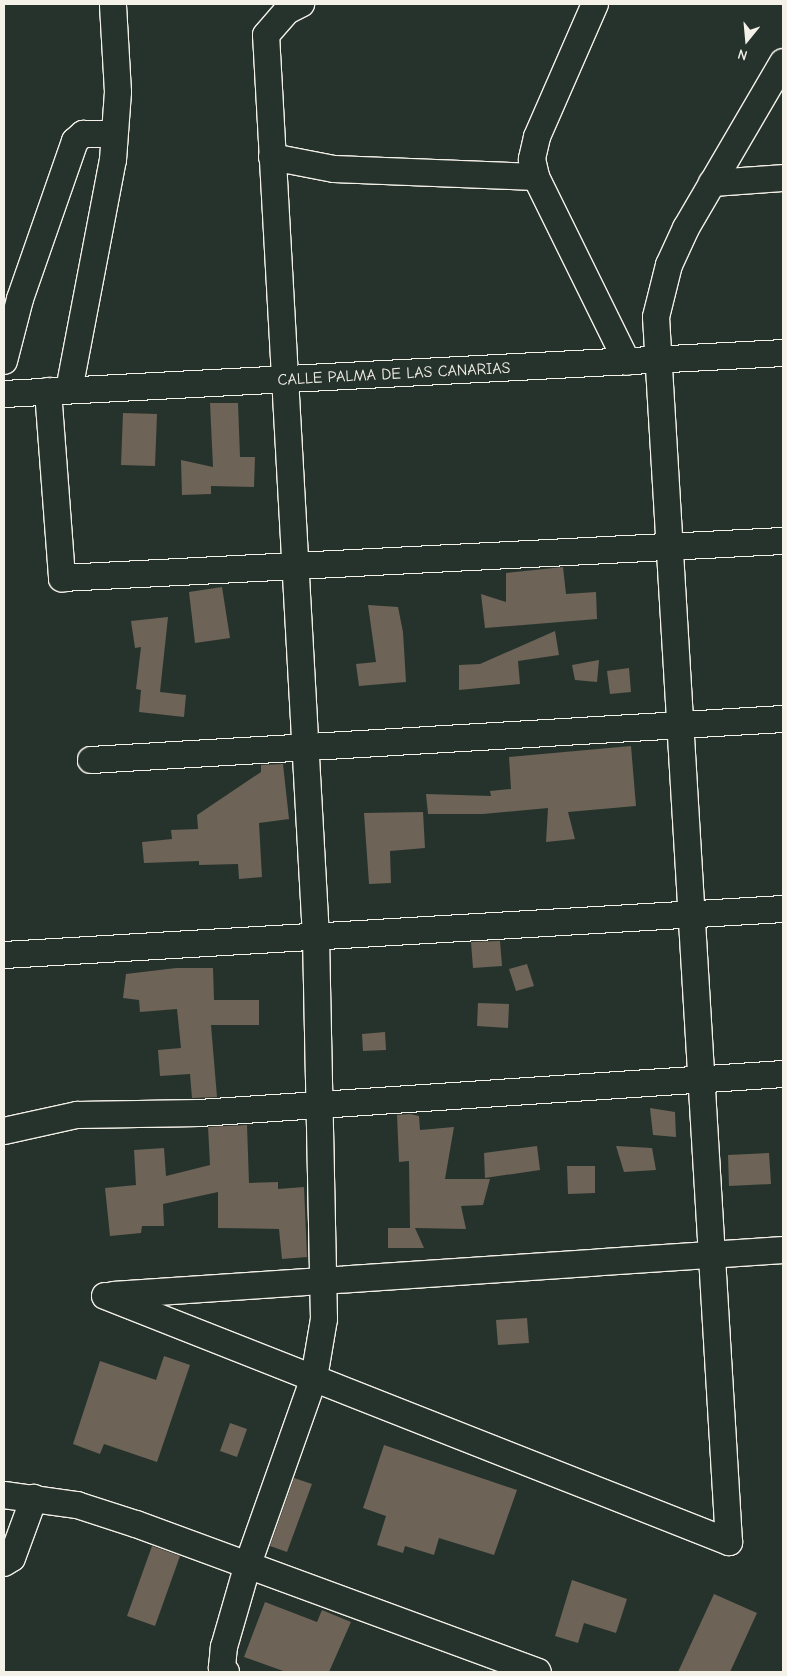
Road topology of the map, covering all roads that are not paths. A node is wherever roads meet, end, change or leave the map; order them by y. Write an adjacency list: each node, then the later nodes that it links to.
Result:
1 (113, 4): 5 (street)
2 (301, 4): 6 (street)
3 (595, 4): 7 (street)
4 (783, 62): 9 (street)
5 (114, 134): 11 (street); 15 (street)
6 (272, 158): 7 (street); 14 (street)
7 (536, 177): 13 (street)
8 (783, 178): 9 (street)
9 (712, 184): 12 (street)
10 (783, 353): 12 (street, CALLE PALMA DE LAS CANARIAS)
11 (4, 360)
12 (656, 360): 13 (street, CALLE PALMA DE LAS CANARIAS); 18 (street)
13 (627, 362): 14 (street, CALLE PALMA DE LAS CANARIAS)
14 (287, 380): 15 (street, CALLE PALMA DE LAS CANARIAS); 19 (street)
15 (59, 391): 16 (street, CALLE PALMA DE LAS CANARIAS); 19 (street)
16 (4, 394)
17 (783, 541): 18 (street)
18 (668, 547): 19 (street); 21 (street)
19 (293, 566): 22 (street)
20 (783, 719): 21 (street)
21 (679, 725): 22 (street); 25 (street)
22 (303, 747): 23 (street); 26 (street)
23 (91, 760)
24 (783, 909): 25 (street)
25 (690, 915): 26 (street); 29 (street)
26 (316, 937): 27 (street); 30 (street)
27 (4, 955)
28 (783, 1074): 29 (street)
29 (700, 1080): 30 (street); 33 (street)
30 (320, 1105): 31 (street); 34 (street)
31 (4, 1131)
32 (783, 1250): 33 (street)
33 (712, 1255): 34 (street); 35 (street)
34 (325, 1281): 35 (street); 35 (street)
35 (314, 1378): 39 (street)
36 (4, 1495): 37 (street)
37 (34, 1498): 38 (street); 39 (street)
38 (4, 1563)
39 (248, 1564): 40 (street); 41 (street)
40 (226, 1672)
41 (538, 1672)

